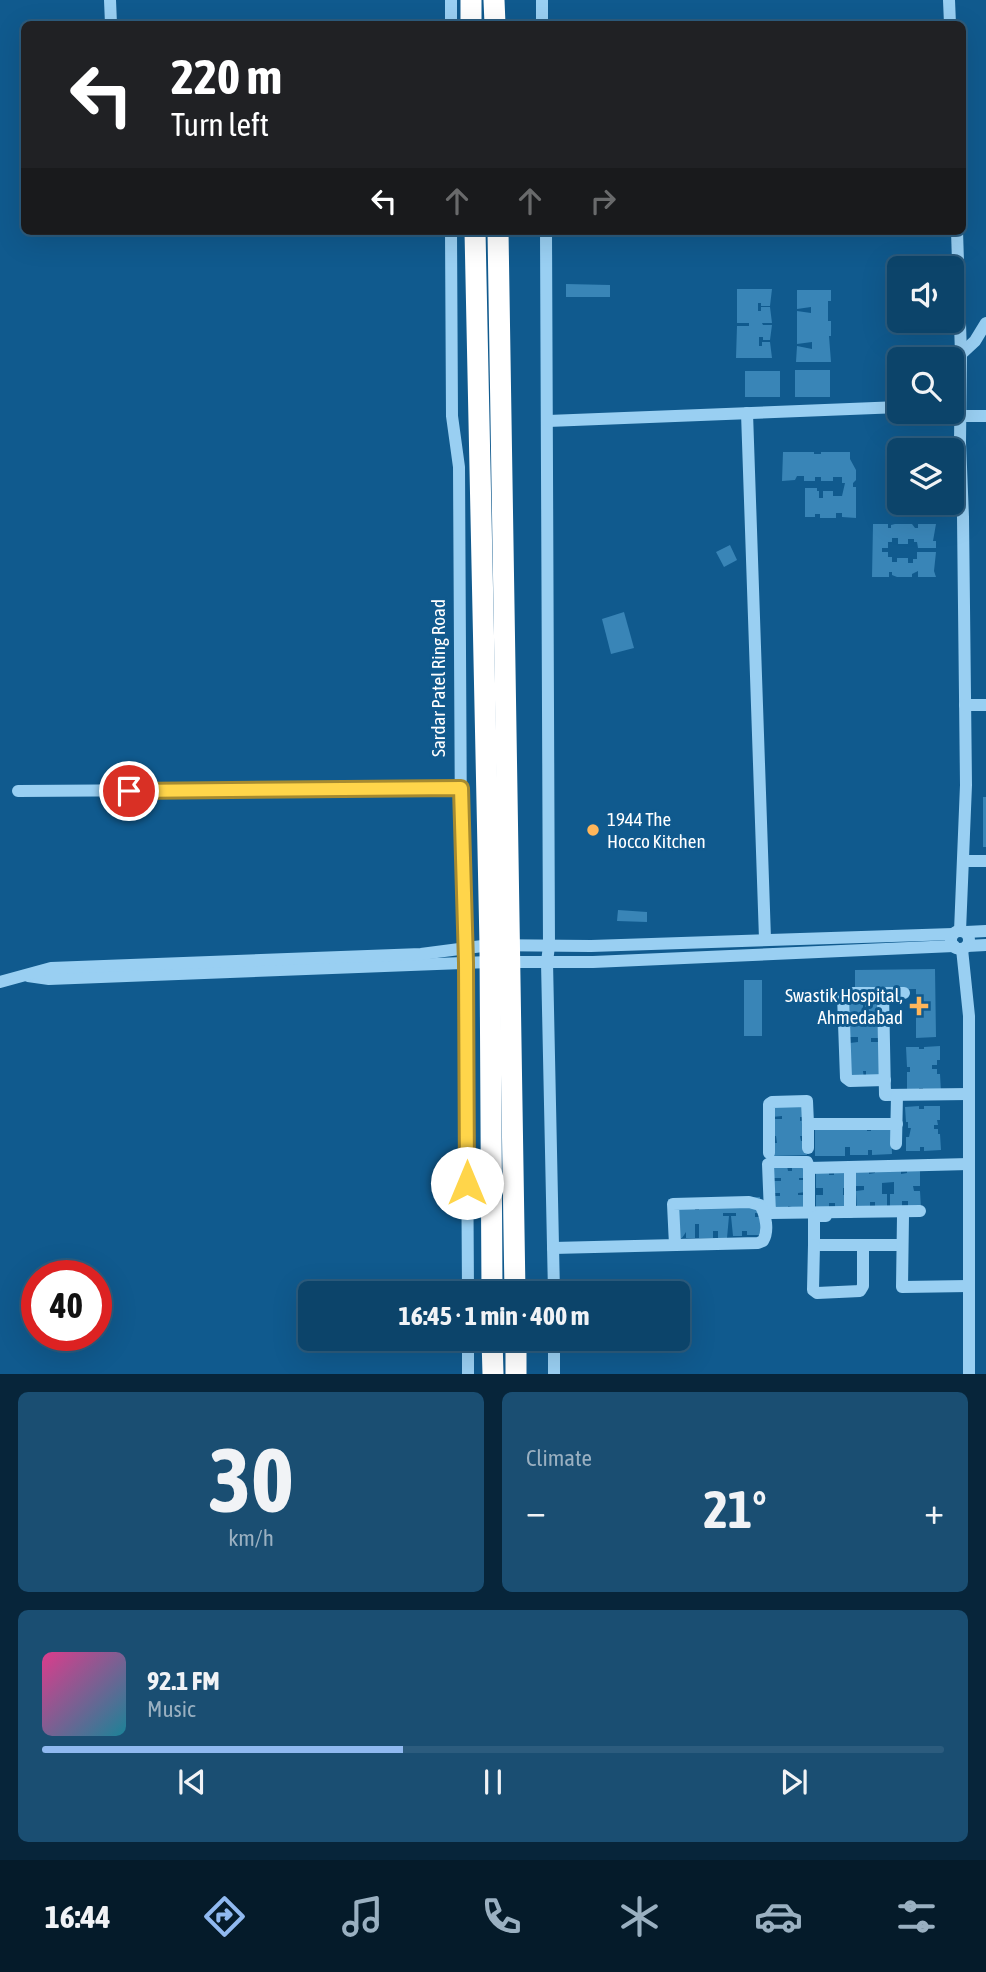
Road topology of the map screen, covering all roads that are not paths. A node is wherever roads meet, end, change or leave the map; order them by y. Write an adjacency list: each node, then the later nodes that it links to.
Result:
1 (110, 0): 7 (street)
2 (450, 0): 8 (street)
3 (471, 0): 9 (highway)
4 (494, 0): 10 (highway)
5 (542, 0): 11 (street)
6 (949, 0): 12 (street)
7 (111, 21)
8 (451, 21)
9 (471, 21)
10 (495, 21)
11 (542, 21)
12 (950, 21)
13 (452, 235): 29 (street, Sardar Patel Ring Road)
14 (475, 235): 39 (highway)
15 (498, 235): 40 (highway)
16 (545, 235): 25 (street)
17 (957, 235): 19 (street)
18 (986, 323): 20 (street)
19 (961, 347)
20 (964, 351)
21 (887, 408): 23 (street)
22 (964, 411): 24 (street)
23 (747, 413): 25 (street); 34 (street)
24 (986, 416)
25 (548, 421): 37 (street)
26 (957, 424): 27 (street)
27 (965, 705): 28 (street); 31 (street)
28 (986, 705)
29 (461, 788): 30 (street); 38 (street, Sardar Patel Ring Road)
30 (18, 791)
31 (963, 861): 32 (street); 35 (street)
32 (986, 861)
33 (986, 931): 35 (street)
34 (765, 939): 35 (street); 37 (street)
35 (960, 940): 36 (street); 41 (street); 48 (street)
36 (986, 945)
37 (549, 946): 40 (street); 41 (street)
38 (466, 948): 39 (street); 42 (street, Sardar Patel Ring Road); 43 (street)
39 (489, 953): 40 (street); 42 (street); 67 (highway)
40 (511, 954): 41 (street); 68 (highway)
41 (547, 962): 65 (street)
42 (466, 963): 43 (street); 66 (street, Sardar Patel Ring Road)
43 (24, 976): 44 (street)
44 (0, 982)
45 (883, 993): 46 (street); 47 (street); 47 (street)
46 (904, 993)
47 (884, 1080): 49 (street)
48 (969, 1094): 49 (street); 55 (street)
49 (897, 1095): 51 (street)
50 (808, 1124): 51 (street); 53 (street); 54 (street)
51 (897, 1124): 52 (street)
52 (897, 1144)
53 (807, 1148)
54 (769, 1153)
55 (969, 1164): 56 (street); 70 (street)
56 (850, 1167): 57 (street); 59 (street)
57 (809, 1168): 58 (street); 58 (street)
58 (809, 1212): 59 (street)
59 (850, 1212): 60 (street)
60 (903, 1216): 62 (street); 64 (street)
61 (675, 1245): 61 (street); 65 (street)
62 (814, 1245): 63 (street); 63 (street)
63 (863, 1245): 64 (street)
64 (902, 1245): 70 (street)
65 (553, 1248): 69 (street)
66 (468, 1281)
67 (492, 1281)
68 (515, 1281)
69 (554, 1281)
70 (969, 1286): 79 (street)
71 (468, 1351): 75 (street)
72 (492, 1351): 76 (highway)
73 (516, 1351): 77 (highway)
74 (554, 1351): 78 (street)
75 (468, 1374)
76 (493, 1374)
77 (516, 1374)
78 (554, 1374)
79 (969, 1374)

